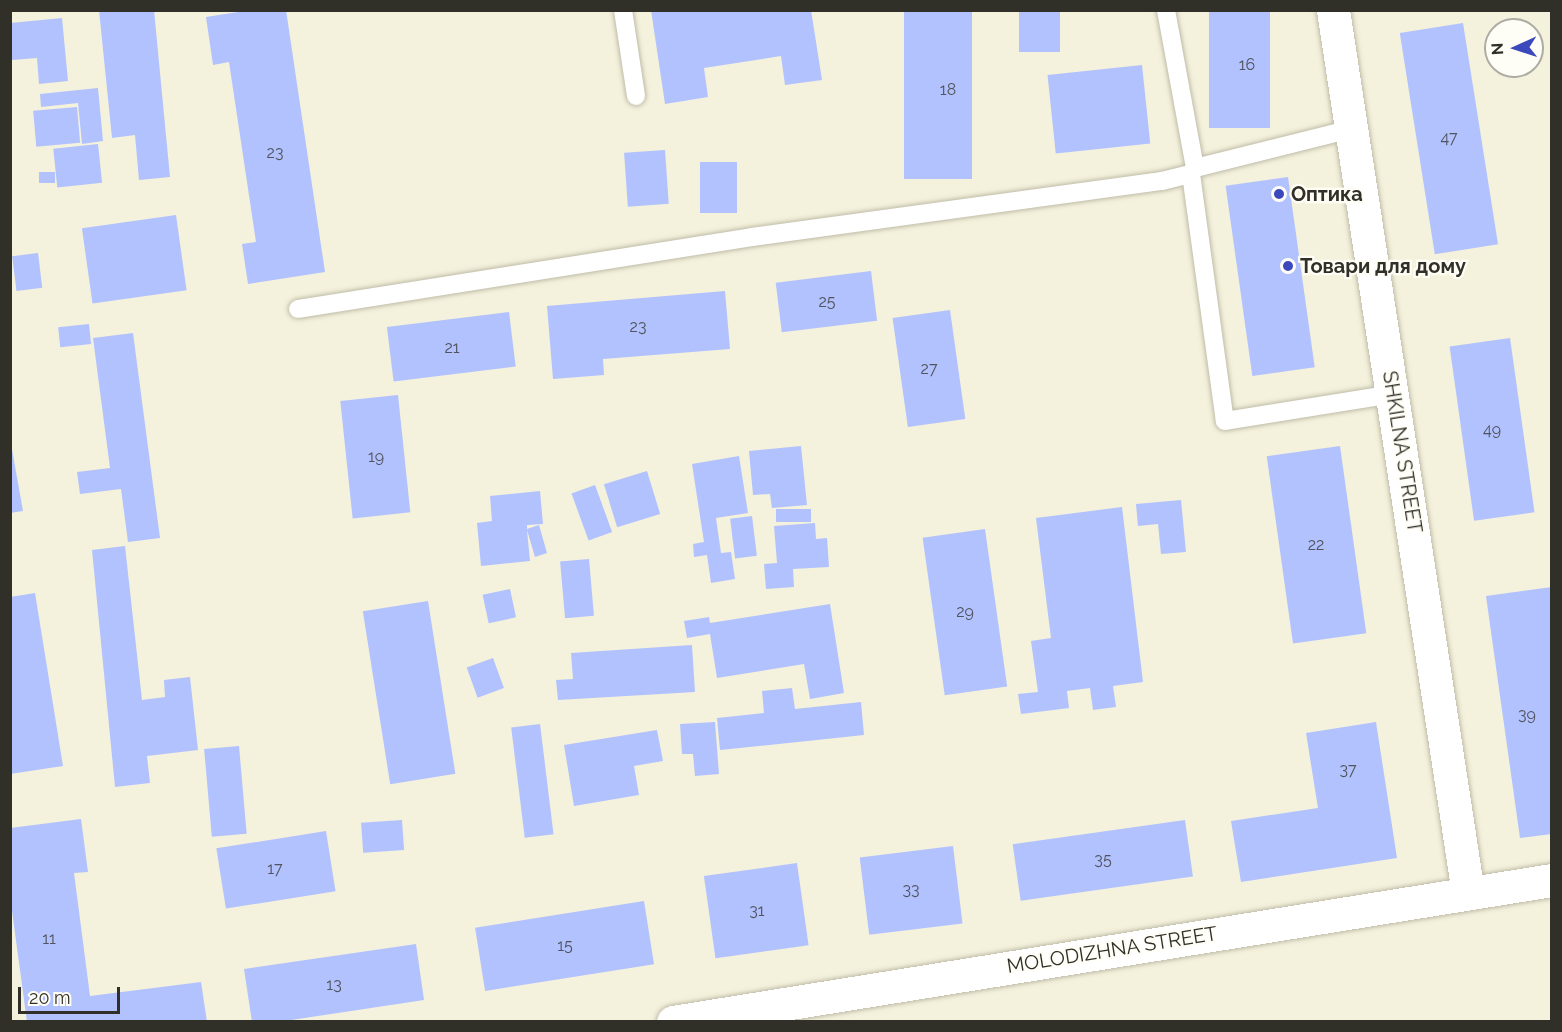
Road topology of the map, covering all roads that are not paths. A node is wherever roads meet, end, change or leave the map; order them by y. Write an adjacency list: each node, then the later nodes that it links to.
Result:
1 (623, 10): 4 (lane)
2 (1166, 10): 6 (lane)
3 (1334, 10): 5 (street, SHKILNA STREET)
4 (636, 96)
5 (1352, 129): 6 (lane); 8 (street, SHKILNA STREET)
6 (1193, 171): 7 (lane); 8 (lane)
7 (298, 309)
8 (1393, 394): 10 (street, SHKILNA STREET)
9 (1551, 880): 10 (street, MOLODIZHNA STREET)
10 (1468, 893): 11 (street, MOLODIZHNA STREET)
11 (673, 1022)

